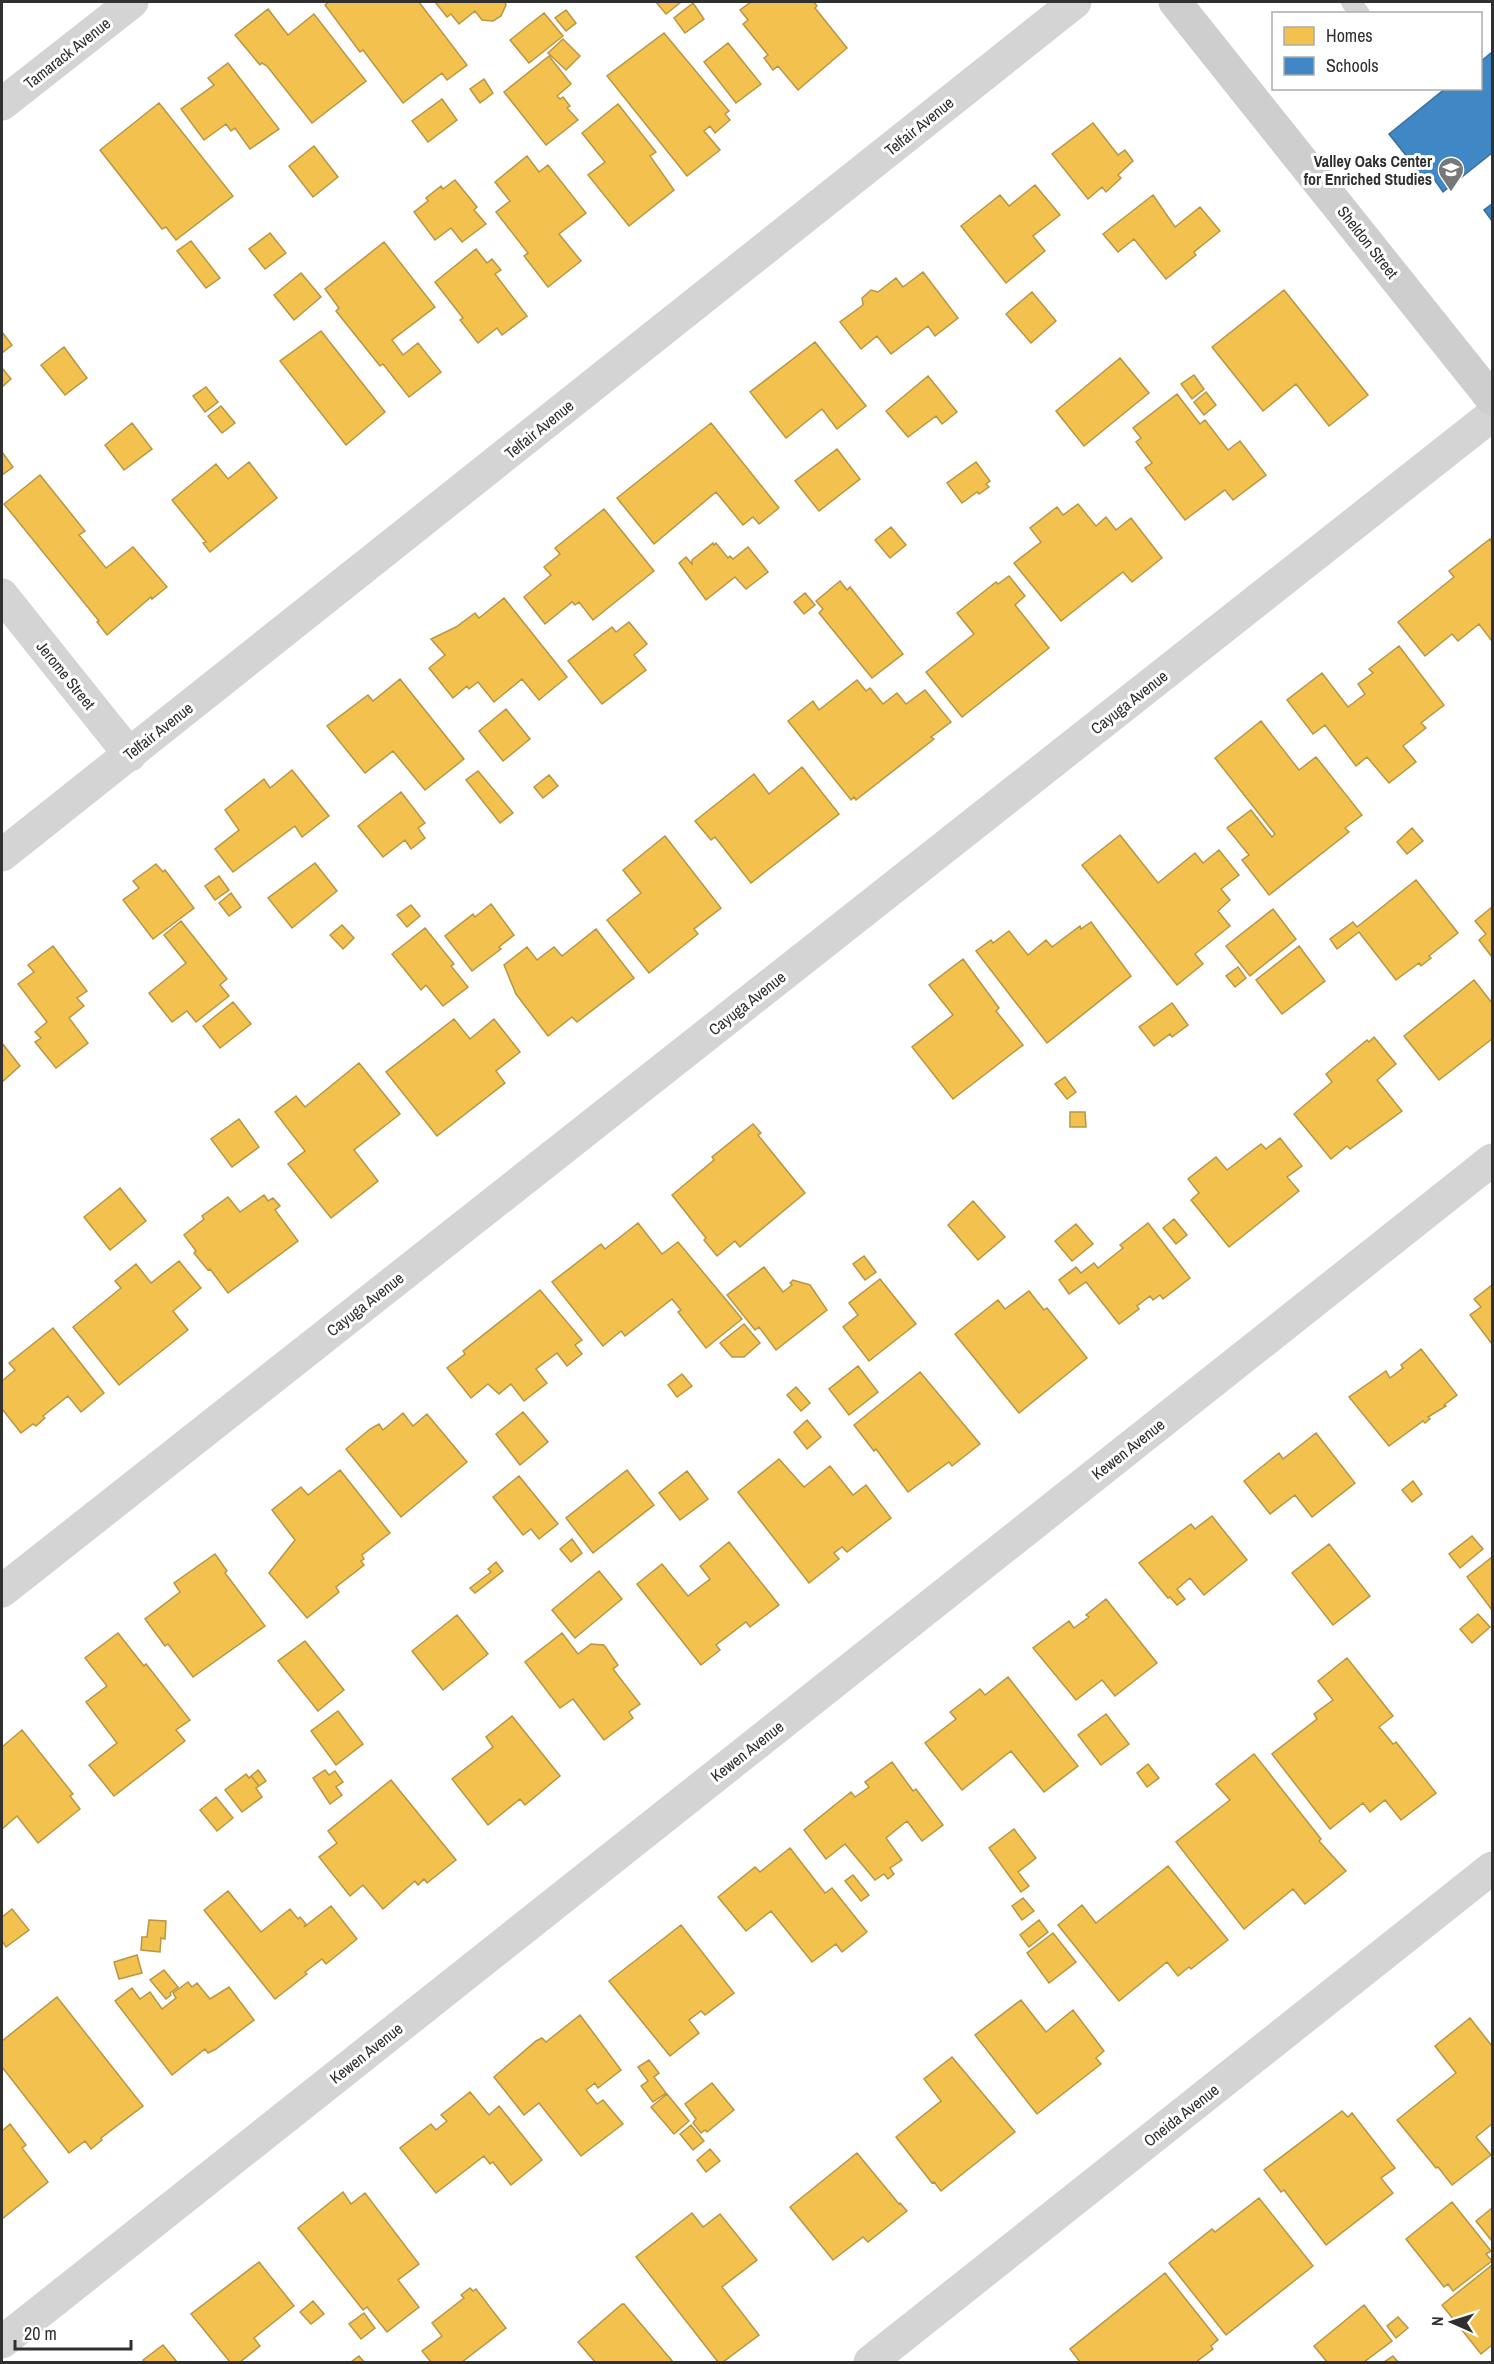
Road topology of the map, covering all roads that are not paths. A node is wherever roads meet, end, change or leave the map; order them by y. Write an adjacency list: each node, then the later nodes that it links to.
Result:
1 (132, 2): 4 (street, Tamarack Avenue)
2 (1075, 2): 8 (street, Telfair Avenue)
3 (1175, 2): 5 (main road, Sheldon Street)
4 (2, 104)
5 (1492, 399)
6 (1492, 415): 11 (street, Cayuga Avenue)
7 (2, 595): 8 (street, Jerome Street)
8 (130, 754): 9 (street, Telfair Avenue)
9 (2, 855)
10 (1492, 1160): 13 (street, Kewen Avenue)
11 (2, 1591)
12 (1492, 1868): 14 (street, Oneida Avenue)
13 (2, 2342)
14 (870, 2362)

